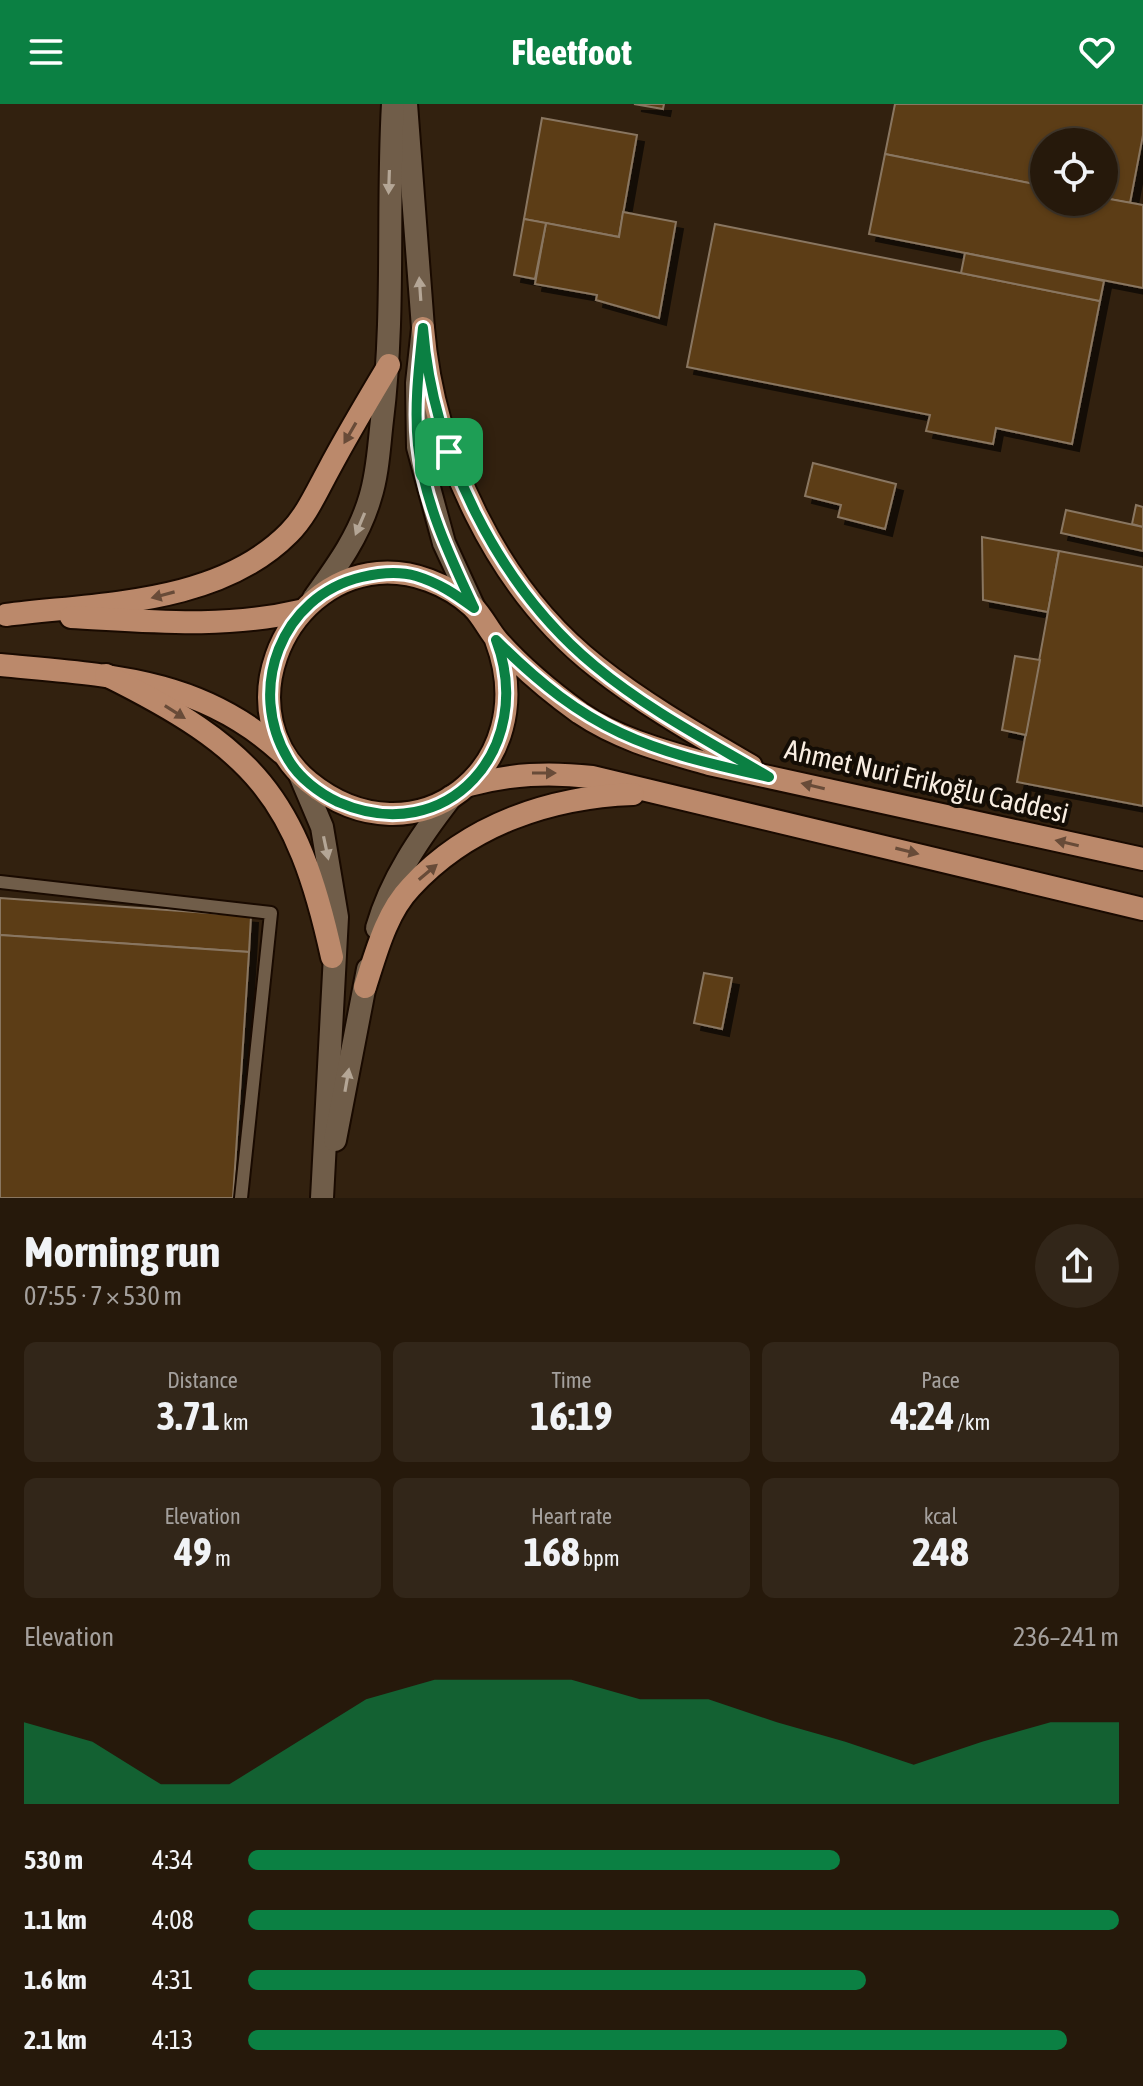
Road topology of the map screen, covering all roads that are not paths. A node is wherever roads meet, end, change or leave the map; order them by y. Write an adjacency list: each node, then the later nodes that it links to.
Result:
1 (393, 104): 4 (street, one-way to 4)
2 (406, 104): 3 (street, one-way to 2)
3 (423, 328): 6 (street); 12 (main road)
4 (389, 365): 5 (street, one-way to 5); 7 (main road, one-way to 7)
5 (307, 604): 6 (main road); 7 (main road); 11 (main road)
6 (474, 608): 8 (main road)
7 (3, 614)
8 (496, 640): 12 (main road, Ahmet Nuri Erikoğlu Caddesi); 13 (main road)
9 (0, 665): 10 (main road)
10 (106, 675): 11 (main road); 18 (main road, one-way to 18)
11 (294, 767): 13 (main road); 18 (street, one-way to 18)
12 (769, 777): 15 (main road, Ahmet Nuri Erikoğlu Caddesi, one-way to 12)
13 (459, 791): 14 (main road, one-way to 14); 19 (street)
14 (669, 794): 17 (main road, one-way to 17); 19 (main road, one-way to 14)
15 (1143, 859)
16 (0, 882): 21 (lane)
17 (1143, 909)
18 (332, 957): 20 (street)
19 (365, 987): 20 (street, one-way to 19)
20 (323, 1191)
21 (241, 1198)

